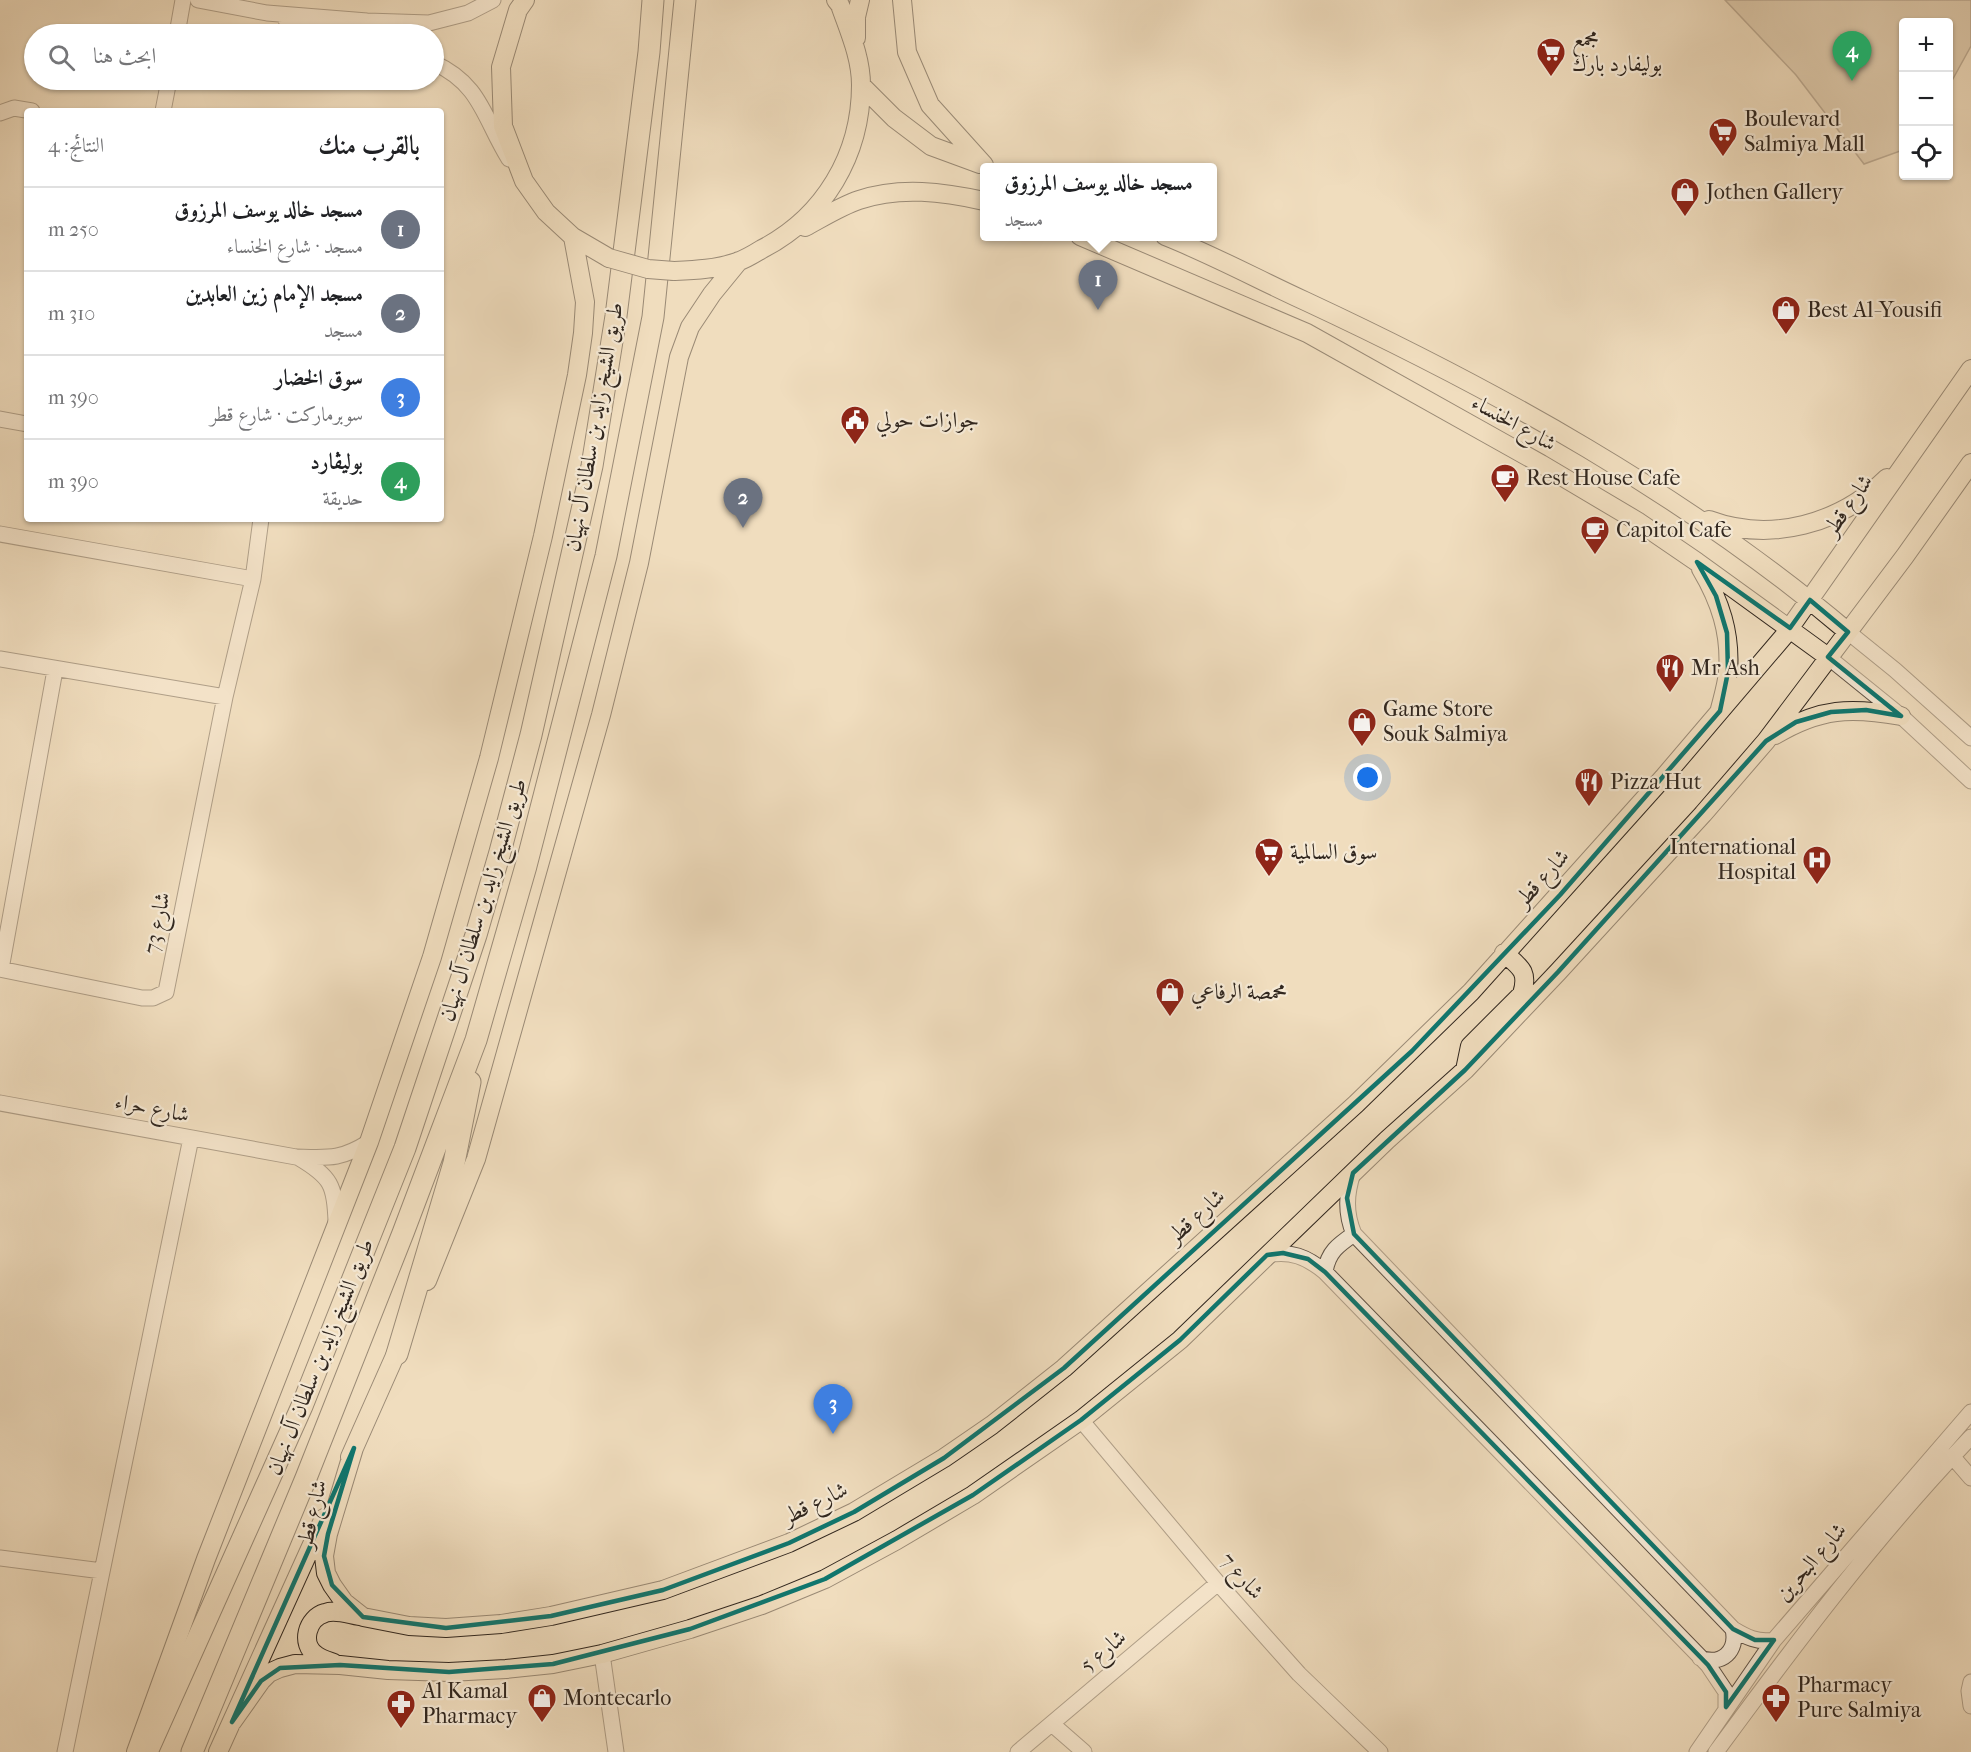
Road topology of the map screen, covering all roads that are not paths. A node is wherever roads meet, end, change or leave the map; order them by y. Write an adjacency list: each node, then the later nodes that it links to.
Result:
1 (183, 0): 11 (street)
2 (198, 0): 10 (street)
3 (493, 0): 10 (street)
4 (525, 0): 22 (main road)
5 (653, 0): 87 (highway, طريق الشيخ زايد بن سلطان آل نهيان)
6 (685, 0): 53 (highway, طريق الشيخ زايد بن سلطان آل نهيان)
7 (836, 0): 13 (main road)
8 (860, 0): 13 (main road)
9 (902, 0): 20 (main road)
10 (267, 13): 12 (street)
11 (179, 24)
12 (299, 24)
13 (857, 52): 15 (main road)
14 (444, 69): 22 (street)
15 (861, 85): 21 (main road); 25 (main road)
16 (167, 90): 17 (street)
17 (164, 108)
18 (24, 110): 19 (street)
19 (0, 113)
20 (984, 163)
21 (980, 164)
22 (524, 181): 24 (main road)
23 (980, 200): 25 (main road)
24 (573, 237): 28 (main road, bridge); 57 (main road)
25 (784, 238): 28 (main road)
26 (1089, 241): 37 (main road, شارع الخنساء)
27 (1174, 241): 34 (main road, شارع الخنساء)
28 (739, 261): 64 (main road)
29 (1971, 369): 32 (main road, شارع قطر)
30 (0, 419): 31 (street)
31 (24, 423)
32 (1912, 454): 34 (main road); 39 (main road, شارع قطر)
33 (1971, 463): 41 (main road)
34 (1688, 512): 39 (main road, شارع الخنساء)
35 (261, 522): 38 (street, شارع 73)
36 (0, 534): 38 (street)
37 (1697, 562): 40 (main road, شارع الخنساء); 46 (main road)
38 (253, 579): 45 (street, شارع 73)
39 (1810, 600): 40 (main road, شارع قطر); 41 (main road, شارع الخنساء)
40 (1790, 628): 42 (main road, شارع الخنساء); 46 (main road, شارع قطر)
41 (1848, 632): 42 (main road); 48 (street, شارع الخنساء)
42 (1828, 657): 47 (street, شارع الخنساء); 49 (main road)
43 (0, 659): 44 (street)
44 (55, 670): 45 (street); 52 (street, شارع 73)
45 (225, 697): 52 (street, شارع 73)
46 (1720, 711): 51 (main road, شارع قطر)
47 (1901, 716): 49 (main road); 50 (street, شارع الخنساء)
48 (1971, 738)
49 (1766, 741): 54 (main road)
50 (1971, 781)
51 (1504, 953): 54 (main road); 74 (main road, شارع قطر)
52 (1, 969)
53 (476, 1040): 64 (highway); 88 (highway, طريق الشيخ زايد بن سلطان آل نهيان)
54 (1465, 1070): 59 (main road)
55 (0, 1103): 56 (street, شارع حراء)
56 (190, 1138): 58 (street, شارع حراء); 72 (street)
57 (369, 1143): 58 (street, شارع حراء); 60 (main road)
58 (296, 1157): 60 (street, شارع حراء)
59 (1353, 1173): 61 (street); 62 (main road)
60 (336, 1222): 86 (main road)
61 (1354, 1234): 63 (street); 75 (street)
62 (1267, 1256): 63 (street); 66 (main road)
63 (1325, 1272): 78 (street)
64 (397, 1354): 68 (main road)
65 (1971, 1412): 76 (street, شارع البحرين)
66 (1081, 1420): 73 (street, شارع 7); 77 (main road)
67 (1971, 1437): 69 (street, شارع البحرين)
68 (354, 1448): 74 (main road, شارع قطر); 83 (main road)
69 (1952, 1456): 70 (street); 95 (street, شارع البحرين)
70 (1971, 1478)
71 (0, 1558): 72 (street)
72 (102, 1571): 85 (street)
73 (1218, 1583): 84 (street, شارع 5); 93 (street, شارع 7)
74 (363, 1617): 79 (main road)
75 (1733, 1629): 76 (street); 78 (street)
76 (1774, 1640): 82 (street, شارع البحرين)
77 (602, 1654): 79 (main road); 90 (street)
78 (1700, 1658): 82 (street)
79 (340, 1665): 83 (main road)
80 (1971, 1682): 81 (street)
81 (1971, 1706)
82 (1726, 1707): 94 (street, شارع البحرين)
83 (232, 1722): 89 (main road)
84 (1052, 1724): 91 (street, شارع 5); 92 (street)
85 (65, 1752)
86 (136, 1752)
87 (147, 1752)
88 (192, 1752)
89 (218, 1752)
90 (616, 1752)
91 (1017, 1752)
92 (1084, 1752)
93 (1380, 1752)
94 (1697, 1752)
95 (1716, 1752)

